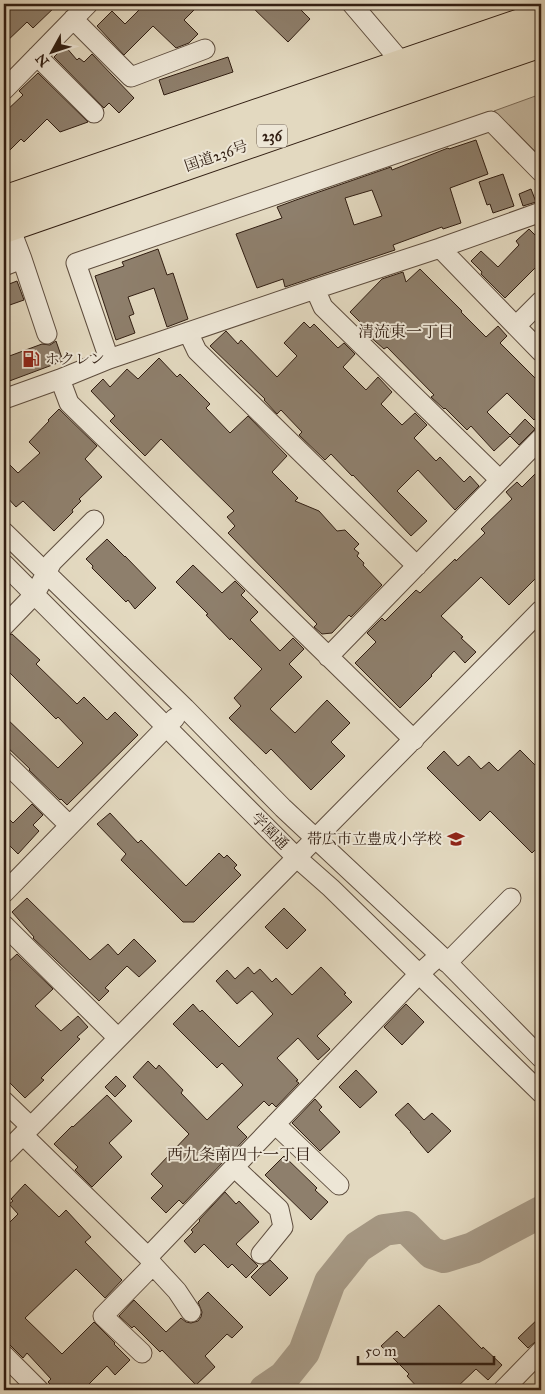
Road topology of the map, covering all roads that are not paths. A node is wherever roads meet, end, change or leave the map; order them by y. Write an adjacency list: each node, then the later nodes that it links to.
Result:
1 (88, 4): 4 (street)
2 (352, 4): 8 (street)
3 (541, 16): 8 (highway, 国道236号 / 236)
4 (73, 19): 6 (street); 7 (street)
5 (541, 43): 14 (highway, 国道236号 / 236)
6 (205, 49)
7 (37, 56): 9 (street); 10 (street)
8 (403, 64): 12 (highway, 国道236号 / 236)
9 (4, 90)
10 (94, 113)
11 (541, 172): 24 (street)
12 (4, 200)
13 (541, 212): 15 (street)
14 (6, 223): 16 (street)
15 (440, 248): 18 (street); 20 (street)
16 (22, 259): 17 (street); 22 (street)
17 (4, 266)
18 (315, 289): 21 (street); 28 (street)
19 (541, 301): 20 (street)
20 (516, 326): 23 (street)
21 (188, 332): 24 (street); 32 (street)
22 (47, 334)
23 (541, 352)
24 (109, 359): 25 (street)
25 (60, 378): 26 (street); 37 (street)
26 (4, 399)
27 (541, 438): 28 (street)
28 (500, 480): 32 (street)
29 (94, 520): 33 (street)
30 (4, 532): 33 (street, 学園通)
31 (4, 564): 34 (street, 学園通)
32 (417, 566): 37 (street)
33 (46, 574): 34 (street); 38 (street, 学園通)
34 (35, 594): 36 (street); 39 (street, 学園通)
35 (541, 610): 40 (street)
36 (4, 626)
37 (328, 657): 40 (street)
38 (185, 708): 39 (street); 43 (street, 学園通)
39 (166, 726): 42 (street); 44 (street, 学園通)
40 (414, 740): 43 (street)
41 (4, 761): 42 (street)
42 (69, 825): 45 (street)
43 (316, 839): 44 (street); 48 (street, 学園通)
44 (297, 858): 49 (street, 学園通); 50 (street)
45 (4, 893)
46 (511, 898): 48 (street)
47 (4, 925): 50 (street)
48 (443, 959): 49 (street); 51 (street, 学園通)
49 (419, 974): 52 (street, 学園通); 54 (street)
50 (118, 1038): 55 (street)
51 (541, 1058)
52 (541, 1093)
53 (4, 1101): 55 (street)
54 (275, 1124): 57 (street); 58 (street)
55 (26, 1130): 56 (street); 60 (street)
56 (4, 1154)
57 (234, 1167): 59 (street); 60 (street)
58 (339, 1185)
59 (262, 1254)
60 (150, 1261): 61 (street); 63 (street)
61 (191, 1312)
62 (541, 1351): 66 (street)
63 (142, 1353)
64 (4, 1355): 65 (street)
65 (39, 1390)
66 (503, 1390)

